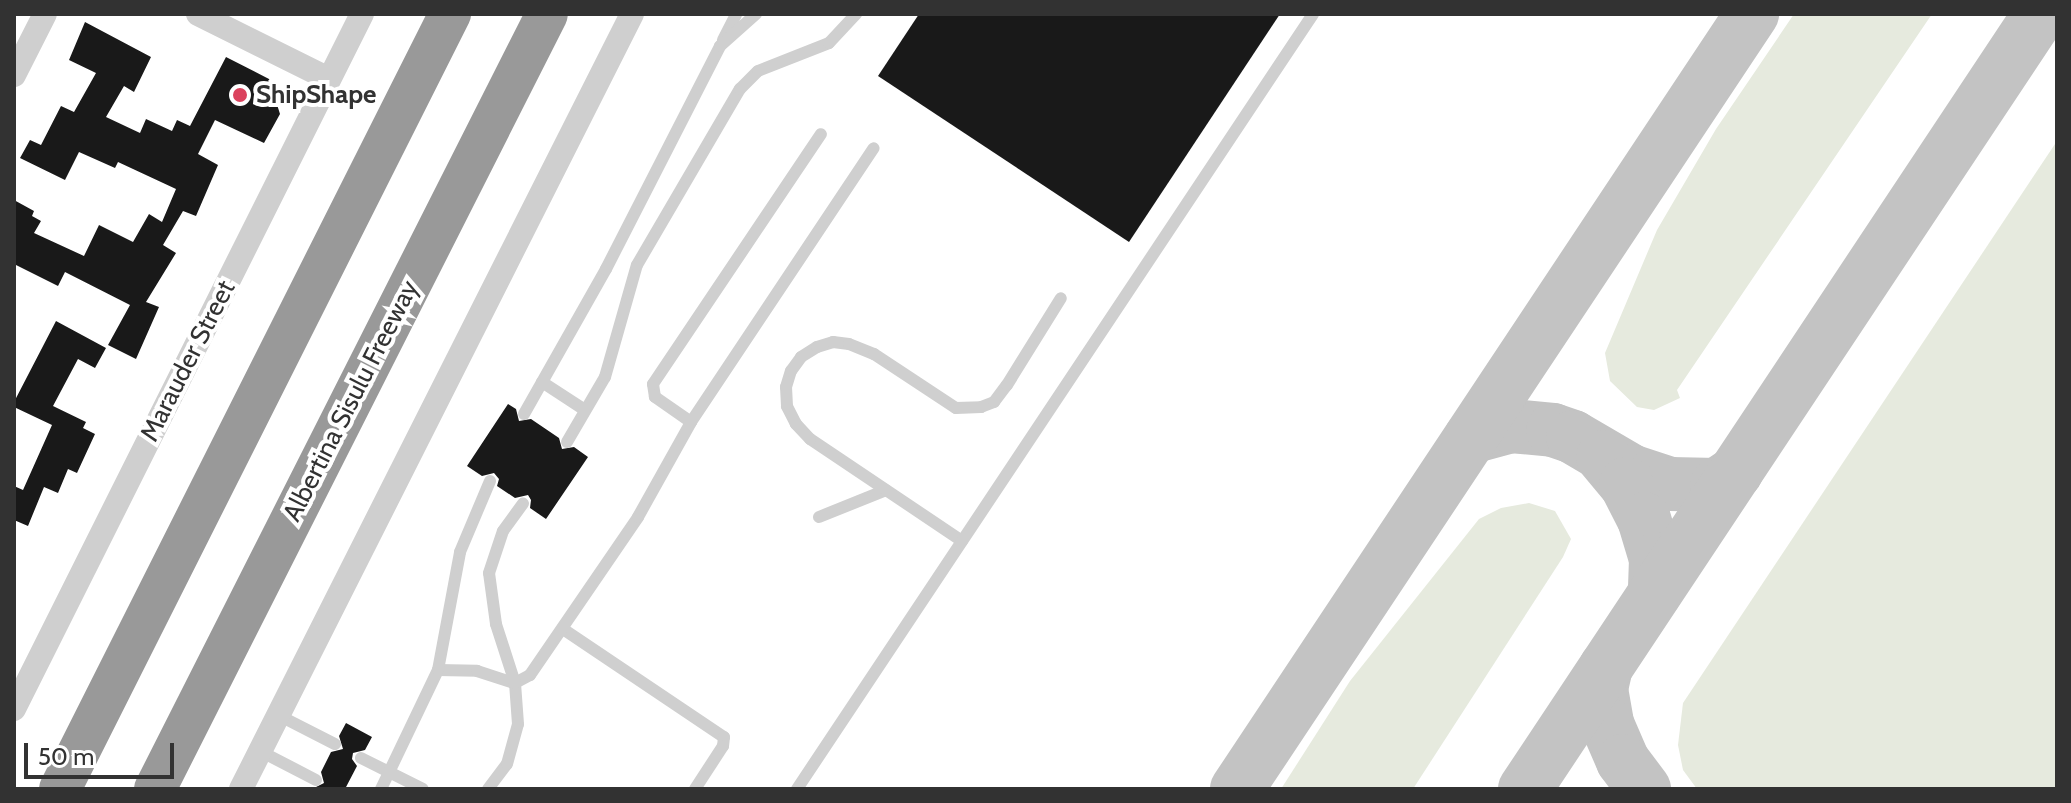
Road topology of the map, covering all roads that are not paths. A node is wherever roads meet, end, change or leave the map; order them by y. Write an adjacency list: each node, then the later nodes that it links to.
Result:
1 (45, 14): 12 (street)
2 (198, 14): 13 (street)
3 (362, 14): 13 (street, Marauder Street)
4 (450, 14): 37 (highway)
5 (547, 14): 38 (highway, Albertina Sisulu Freeway)
6 (632, 14): 31 (street)
7 (736, 14): 11 (lane)
8 (756, 14): 11 (lane)
9 (856, 14): 18 (lane)
10 (1313, 14): 26 (lane)
11 (720, 46): 17 (lane)
12 (14, 75)
13 (329, 79): 30 (street, Marauder Street)
14 (821, 134): 20 (lane)
15 (874, 148): 20 (lane)
16 (1061, 298): 23 (lane)
17 (542, 382): 18 (lane); 19 (lane)
18 (585, 410): 21 (lane)
19 (524, 414)
20 (691, 422): 27 (lane)
21 (567, 442)
22 (490, 481): 28 (lane)
23 (886, 490): 25 (lane); 26 (lane)
24 (523, 503): 29 (lane)
25 (819, 517)
26 (962, 541): 44 (lane)
27 (563, 629): 29 (lane); 43 (lane)
28 (438, 670): 29 (lane); 35 (lane)
29 (515, 683): 42 (lane)
30 (14, 709)
31 (278, 715): 32 (lane); 33 (street)
32 (335, 744)
33 (260, 751): 36 (lane); 39 (street)
34 (361, 758): 35 (lane)
35 (390, 773): 40 (lane); 41 (lane)
36 (316, 780)
37 (60, 789)
38 (155, 789)
39 (241, 789)
40 (381, 789)
41 (423, 789)
42 (488, 789)
43 (695, 789)
44 (797, 789)

